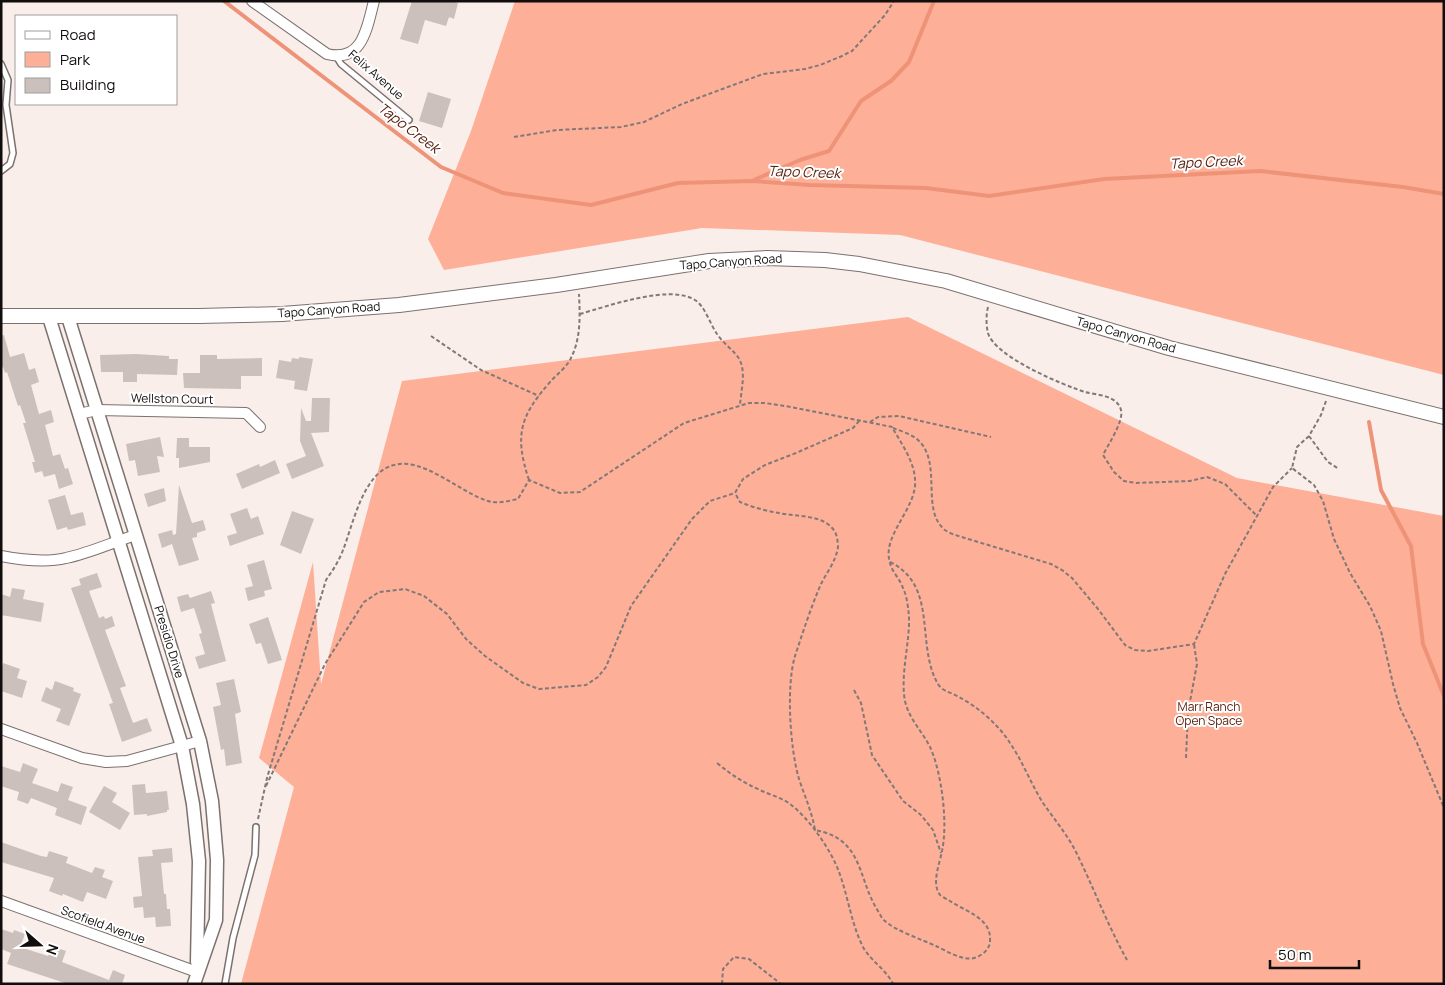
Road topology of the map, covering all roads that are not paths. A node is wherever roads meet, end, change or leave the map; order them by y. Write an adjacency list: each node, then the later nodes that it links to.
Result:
1 (252, 1): 3 (street, Felix Avenue)
2 (374, 1): 3 (street)
3 (336, 56): 5 (lane, Felix Avenue)
4 (1, 64): 6 (lane)
5 (409, 120)
6 (1, 171)
7 (1, 316): 8 (main road, Tapo Canyon Road)
8 (49, 317): 9 (main road, Tapo Canyon Road); 11 (street, Presidio Drive)
9 (68, 317): 10 (street, Presidio Drive); 12 (main road, Tapo Canyon Road)
10 (98, 410): 11 (street, Wellston Court); 13 (street, Wellston Court); 14 (street, Presidio Drive)
11 (79, 414): 15 (street, Presidio Drive)
12 (1444, 417)
13 (260, 427)
14 (136, 535): 15 (street); 18 (street, Presidio Drive)
15 (118, 540): 16 (street); 19 (street, Presidio Drive)
16 (1, 556)
17 (1, 729): 19 (street)
18 (200, 742): 19 (street); 22 (street, Presidio Drive)
19 (182, 746): 22 (street, Presidio Drive)
20 (256, 827): 23 (lane)
21 (1, 901): 22 (street, Scofield Avenue)
22 (196, 978)
23 (225, 984)

